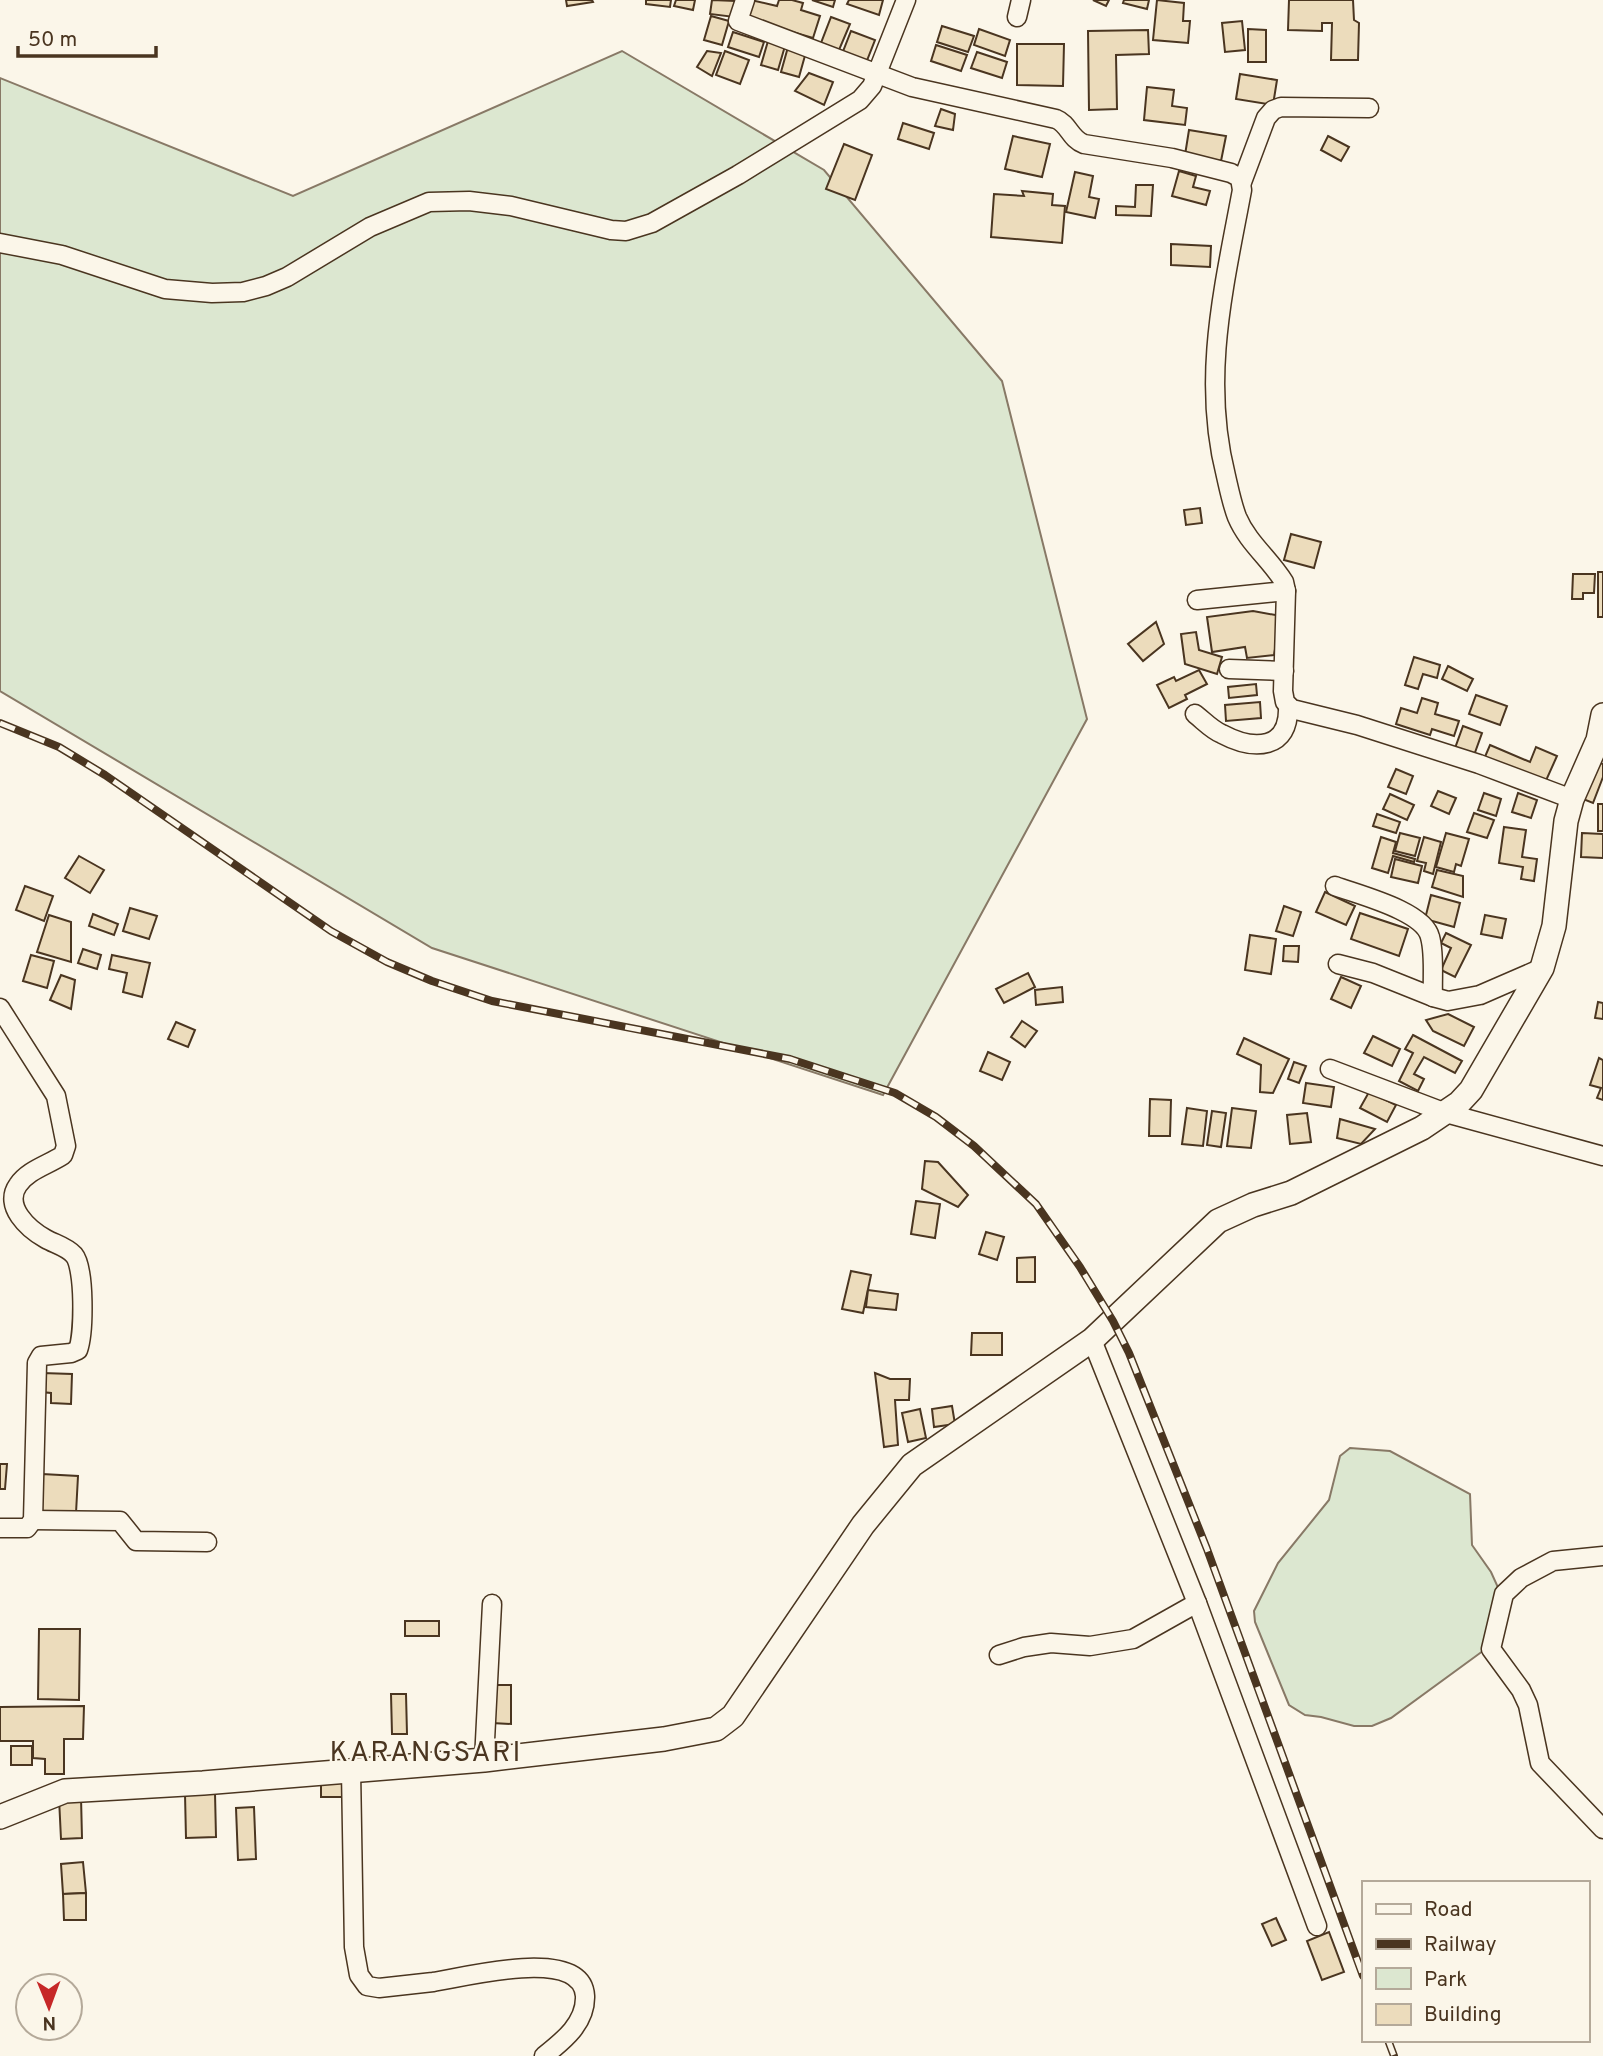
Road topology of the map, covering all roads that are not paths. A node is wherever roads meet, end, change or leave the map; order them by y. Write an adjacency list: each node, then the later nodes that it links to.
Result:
1 (745, 0): 3 (street)
2 (906, 0): 3 (street)
3 (877, 74): 5 (street); 6 (street)
4 (1369, 108): 5 (street)
5 (1242, 182): 7 (street)
6 (0, 243)
7 (1286, 591): 8 (street); 10 (street)
8 (1197, 600)
9 (1229, 669): 10 (street)
10 (1284, 671): 11 (street)
11 (1288, 706): 12 (street); 14 (street)
12 (1195, 714)
13 (1603, 715): 14 (street)
14 (1572, 799): 17 (street)
15 (1335, 886): 18 (street)
16 (1338, 964): 18 (street)
17 (1542, 968): 18 (street); 21 (street)
18 (1433, 997)
19 (0, 1008): 24 (street)
20 (1330, 1069): 21 (street)
21 (1446, 1112): 22 (street); 23 (street)
22 (1603, 1156)
23 (1092, 1340): 28 (street); 31 (street)
24 (33, 1520): 25 (street); 26 (street)
25 (0, 1528)
26 (207, 1542)
27 (1603, 1556): 34 (street)
28 (1197, 1603): 30 (street); 35 (street)
29 (492, 1604): 31 (street)
30 (999, 1656)
31 (484, 1760): 32 (street)
32 (351, 1770): 33 (street); 36 (street)
33 (0, 1817)
34 (1603, 1829)
35 (1317, 1926)
36 (544, 2056)

